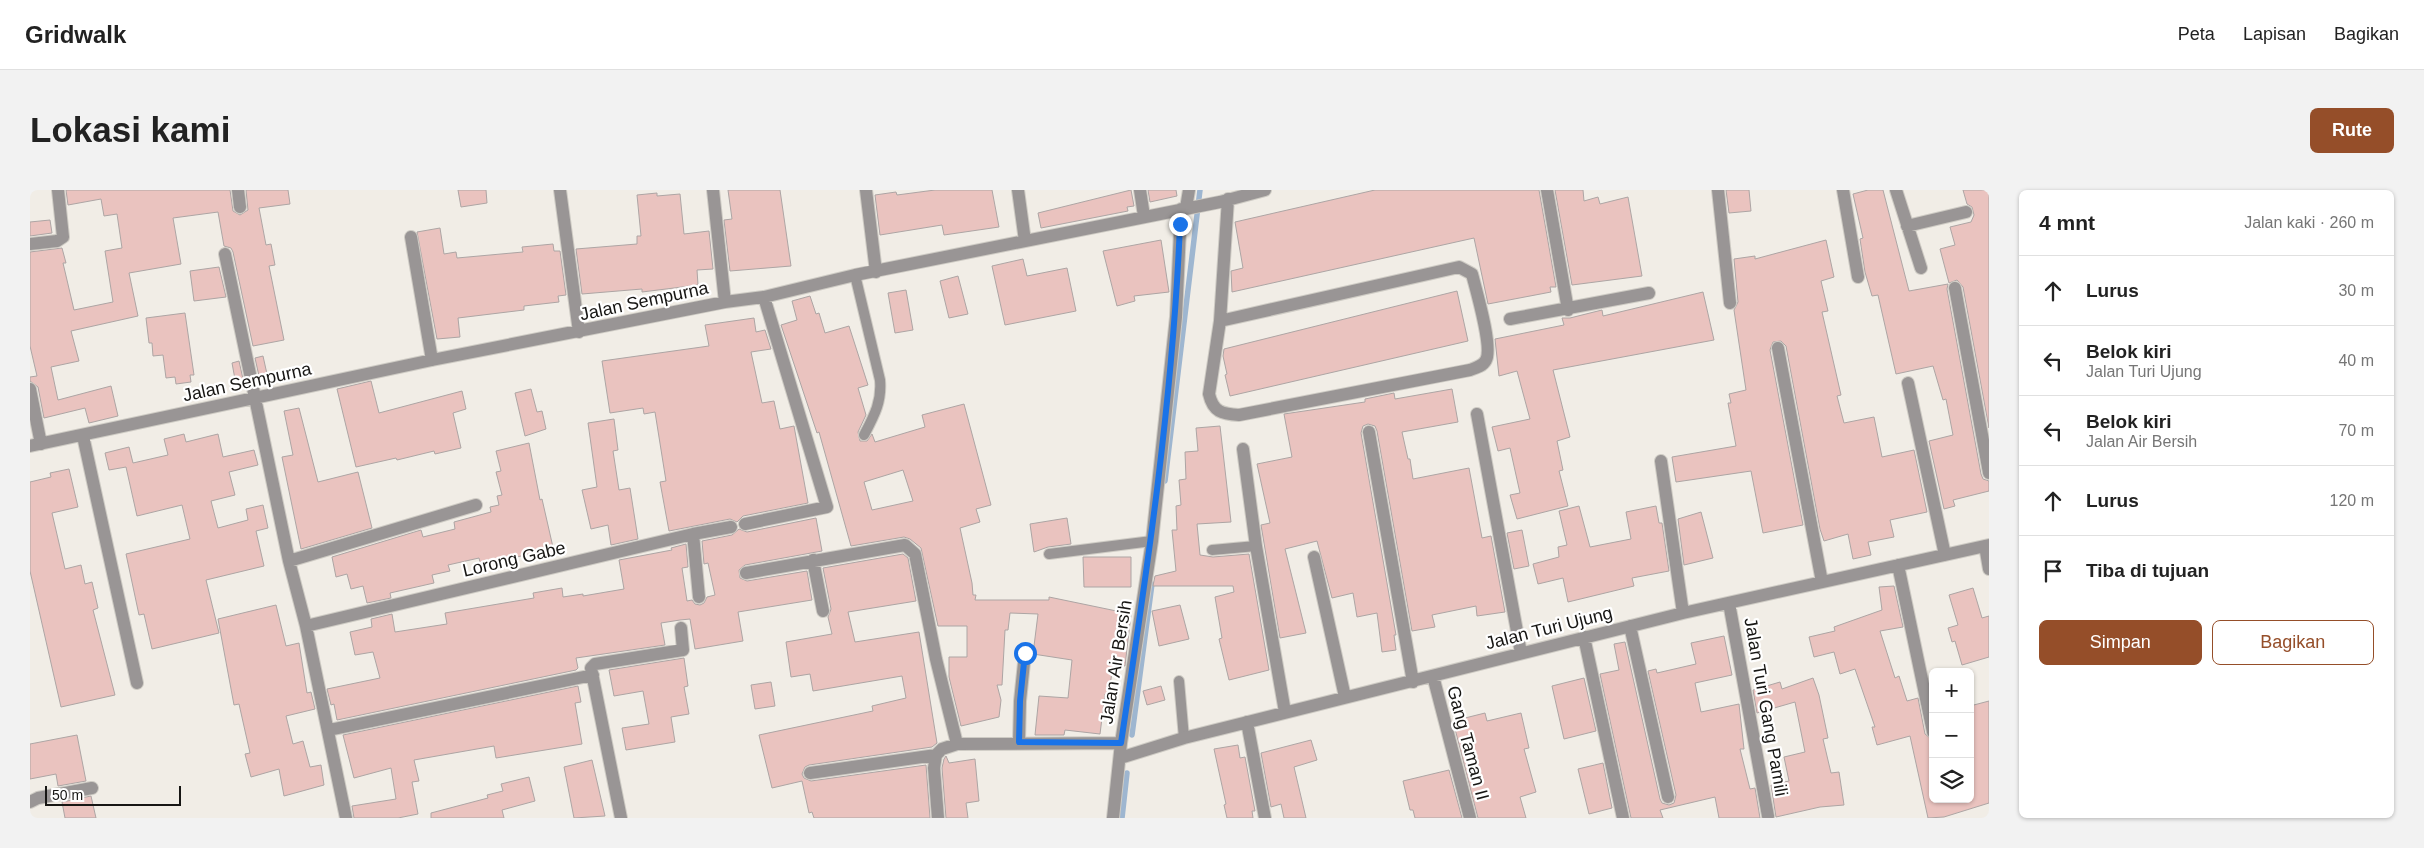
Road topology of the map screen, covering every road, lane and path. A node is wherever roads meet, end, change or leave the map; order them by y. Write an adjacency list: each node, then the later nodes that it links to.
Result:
1 (58, 190): 22 (street)
2 (238, 190): 15 (street)
3 (560, 190): 36 (street)
4 (713, 190): 31 (street)
5 (866, 190): 25 (street)
6 (1018, 190): 21 (street)
7 (1140, 190): 18 (street)
8 (1189, 190): 16 (street, Jalan Air Bersih)
9 (1265, 190): 14 (street, Jalan Sempurna)
10 (1547, 190): 33 (street)
11 (1718, 190): 32 (street)
12 (1843, 190): 27 (street)
13 (1896, 190): 19 (street)
14 (1224, 201): 16 (street, Jalan Sempurna); 35 (street)
15 (240, 207)
16 (1186, 209): 18 (street, Jalan Sempurna); 54 (street, Jalan Air Bersih)
17 (1966, 212): 19 (street)
18 (1144, 216): 21 (street, Jalan Sempurna)
19 (1907, 226): 24 (street)
20 (411, 237): 38 (street)
21 (1025, 241): 25 (street, Jalan Sempurna)
22 (30, 244)
23 (225, 254): 41 (street)
24 (1921, 268)
25 (876, 272): 26 (street, Jalan Sempurna)
26 (855, 275): 30 (street, Jalan Sempurna); 45 (lane)
27 (1858, 277)
28 (1955, 288): 49 (street)
29 (1649, 293): 33 (street)
30 (764, 297): 31 (street, Jalan Sempurna); 51 (street)
31 (725, 302): 36 (street, Jalan Sempurna)
32 (1730, 303)
33 (1568, 310): 34 (street)
34 (1510, 319)
35 (1220, 321): 35 (street)
36 (579, 332): 38 (street, Jalan Sempurna)
37 (1778, 348): 66 (street)
38 (432, 360): 41 (street, Jalan Sempurna)
39 (1908, 383): 59 (street)
40 (30, 388): 46 (street)
41 (254, 398): 44 (street, Jalan Sempurna); 62 (street)
42 (1478, 414): 76 (street)
43 (1369, 432): 81 (street)
44 (83, 436): 46 (street, Jalan Sempurna); 80 (street)
45 (864, 436)
46 (35, 445)
47 (1243, 449): 56 (street)
48 (1661, 461): 70 (street)
49 (1989, 473)
50 (476, 505): 62 (street)
51 (745, 524)
52 (731, 527): 53 (street, Lorong Gabe)
53 (693, 534): 67 (street); 71 (street, Lorong Gabe)
54 (1152, 541): 58 (lane); 89 (street, Jalan Air Bersih)
55 (1987, 545): 59 (street, Jalan Turi Ujung); 64 (street)
56 (1256, 546): 57 (lane); 83 (street)
57 (1212, 550)
58 (1049, 554)
59 (1945, 554): 63 (street, Jalan Turi Ujung)
60 (1314, 557): 82 (street)
61 (813, 560): 65 (street); 69 (street); 90 (street)
62 (289, 561): 71 (street)
63 (1898, 565): 66 (street, Jalan Turi Ujung); 84 (street)
64 (1989, 569)
65 (746, 573)
66 (1822, 582): 68 (street, Jalan Turi Ujung)
67 (699, 597)
68 (1729, 603): 70 (street, Jalan Turi Ujung); 97 (street, Jalan Turi Gang Pamili)
69 (823, 611)
70 (1683, 613): 72 (street, Jalan Turi Ujung)
71 (306, 626): 86 (street)
72 (1630, 626): 74 (street, Jalan Turi Ujung); 95 (street)
73 (681, 628): 77 (street)
74 (1584, 637): 76 (street, Jalan Turi Ujung); 104 (street)
75 (1025, 653): 88 (street)
76 (1521, 653): 78 (street, Jalan Turi Ujung)
77 (593, 675): 86 (street); 99 (street)
78 (1432, 676): 81 (street, Jalan Turi Ujung); 103 (street, Gang Taman II)
79 (1179, 680): 87 (lane)
80 (137, 682)
81 (1413, 682): 82 (street, Jalan Turi Ujung)
82 (1345, 697): 83 (street, Jalan Turi Ujung)
83 (1285, 712): 85 (street, Jalan Turi Ujung)
84 (1929, 713)
85 (1246, 722): 87 (street, Jalan Turi Ujung); 102 (street)
86 (329, 730): 98 (street)
87 (1184, 738): 92 (street, Jalan Turi Ujung)
88 (1019, 742): 89 (street); 90 (street)
89 (1121, 743): 92 (street, Jalan Air Bersih)
90 (953, 744): 91 (street)
91 (936, 755): 93 (street); 100 (street)
92 (1120, 758): 101 (street, Jalan Air Bersih)
93 (810, 773)
94 (92, 788): 96 (street)
95 (1668, 797)
96 (30, 802)
97 (1768, 816)
98 (346, 818)
99 (621, 818)
100 (938, 818)
101 (1113, 818)
102 (1265, 818)
103 (1470, 818)
104 (1623, 818)

